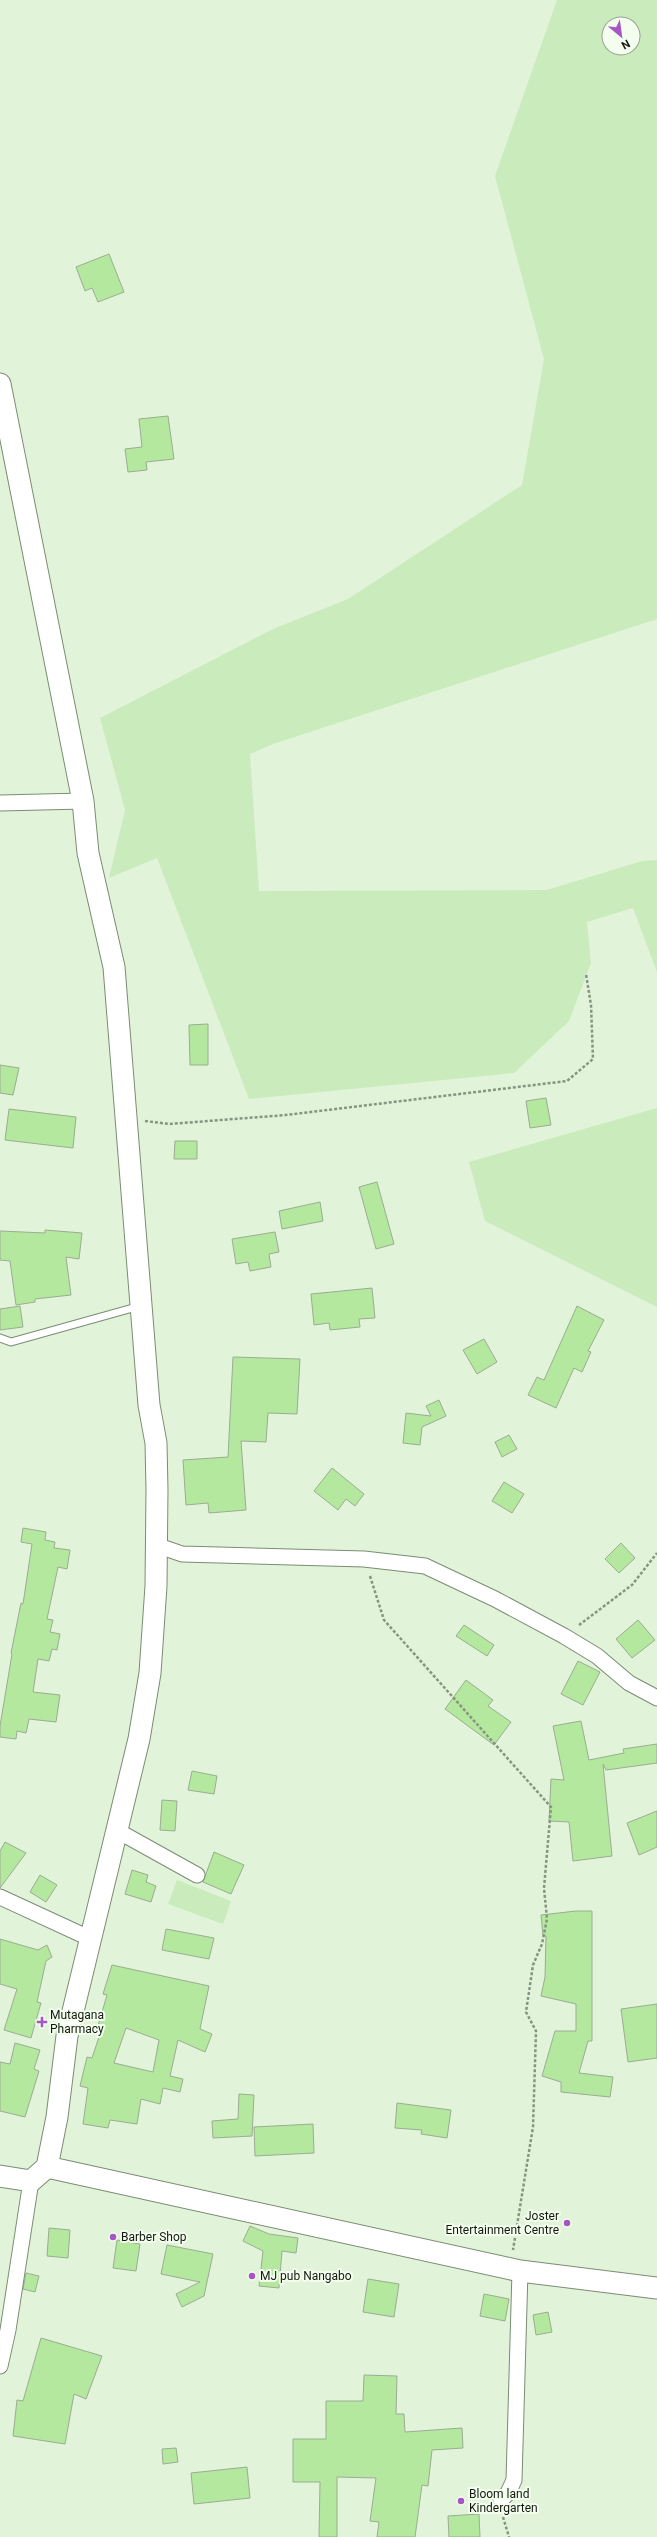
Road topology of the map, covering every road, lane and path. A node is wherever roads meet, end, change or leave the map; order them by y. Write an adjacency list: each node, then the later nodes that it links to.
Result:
1 (0, 384): 2 (street)
2 (83, 801): 3 (street); 5 (street)
3 (0, 803)
4 (586, 974): 5 (path)
5 (126, 1120): 6 (street)
6 (141, 1306): 7 (lane); 8 (street)
7 (0, 1338)
8 (156, 1545): 10 (street); 13 (street)
9 (657, 1553): 11 (path)
10 (364, 1558): 11 (street); 20 (path)
11 (564, 1636): 12 (street)
12 (657, 1698)
13 (116, 1830): 14 (street); 16 (street)
14 (197, 1875)
15 (0, 1897): 16 (street)
16 (89, 1938): 17 (street)
17 (47, 2167): 19 (street); 20 (street)
18 (0, 2176): 19 (street)
19 (31, 2181): 22 (street)
20 (515, 2270): 21 (street); 24 (street)
21 (657, 2288)
22 (4, 2329): 23 (street)
23 (0, 2366)
24 (501, 2500): 25 (path)
25 (509, 2537)

